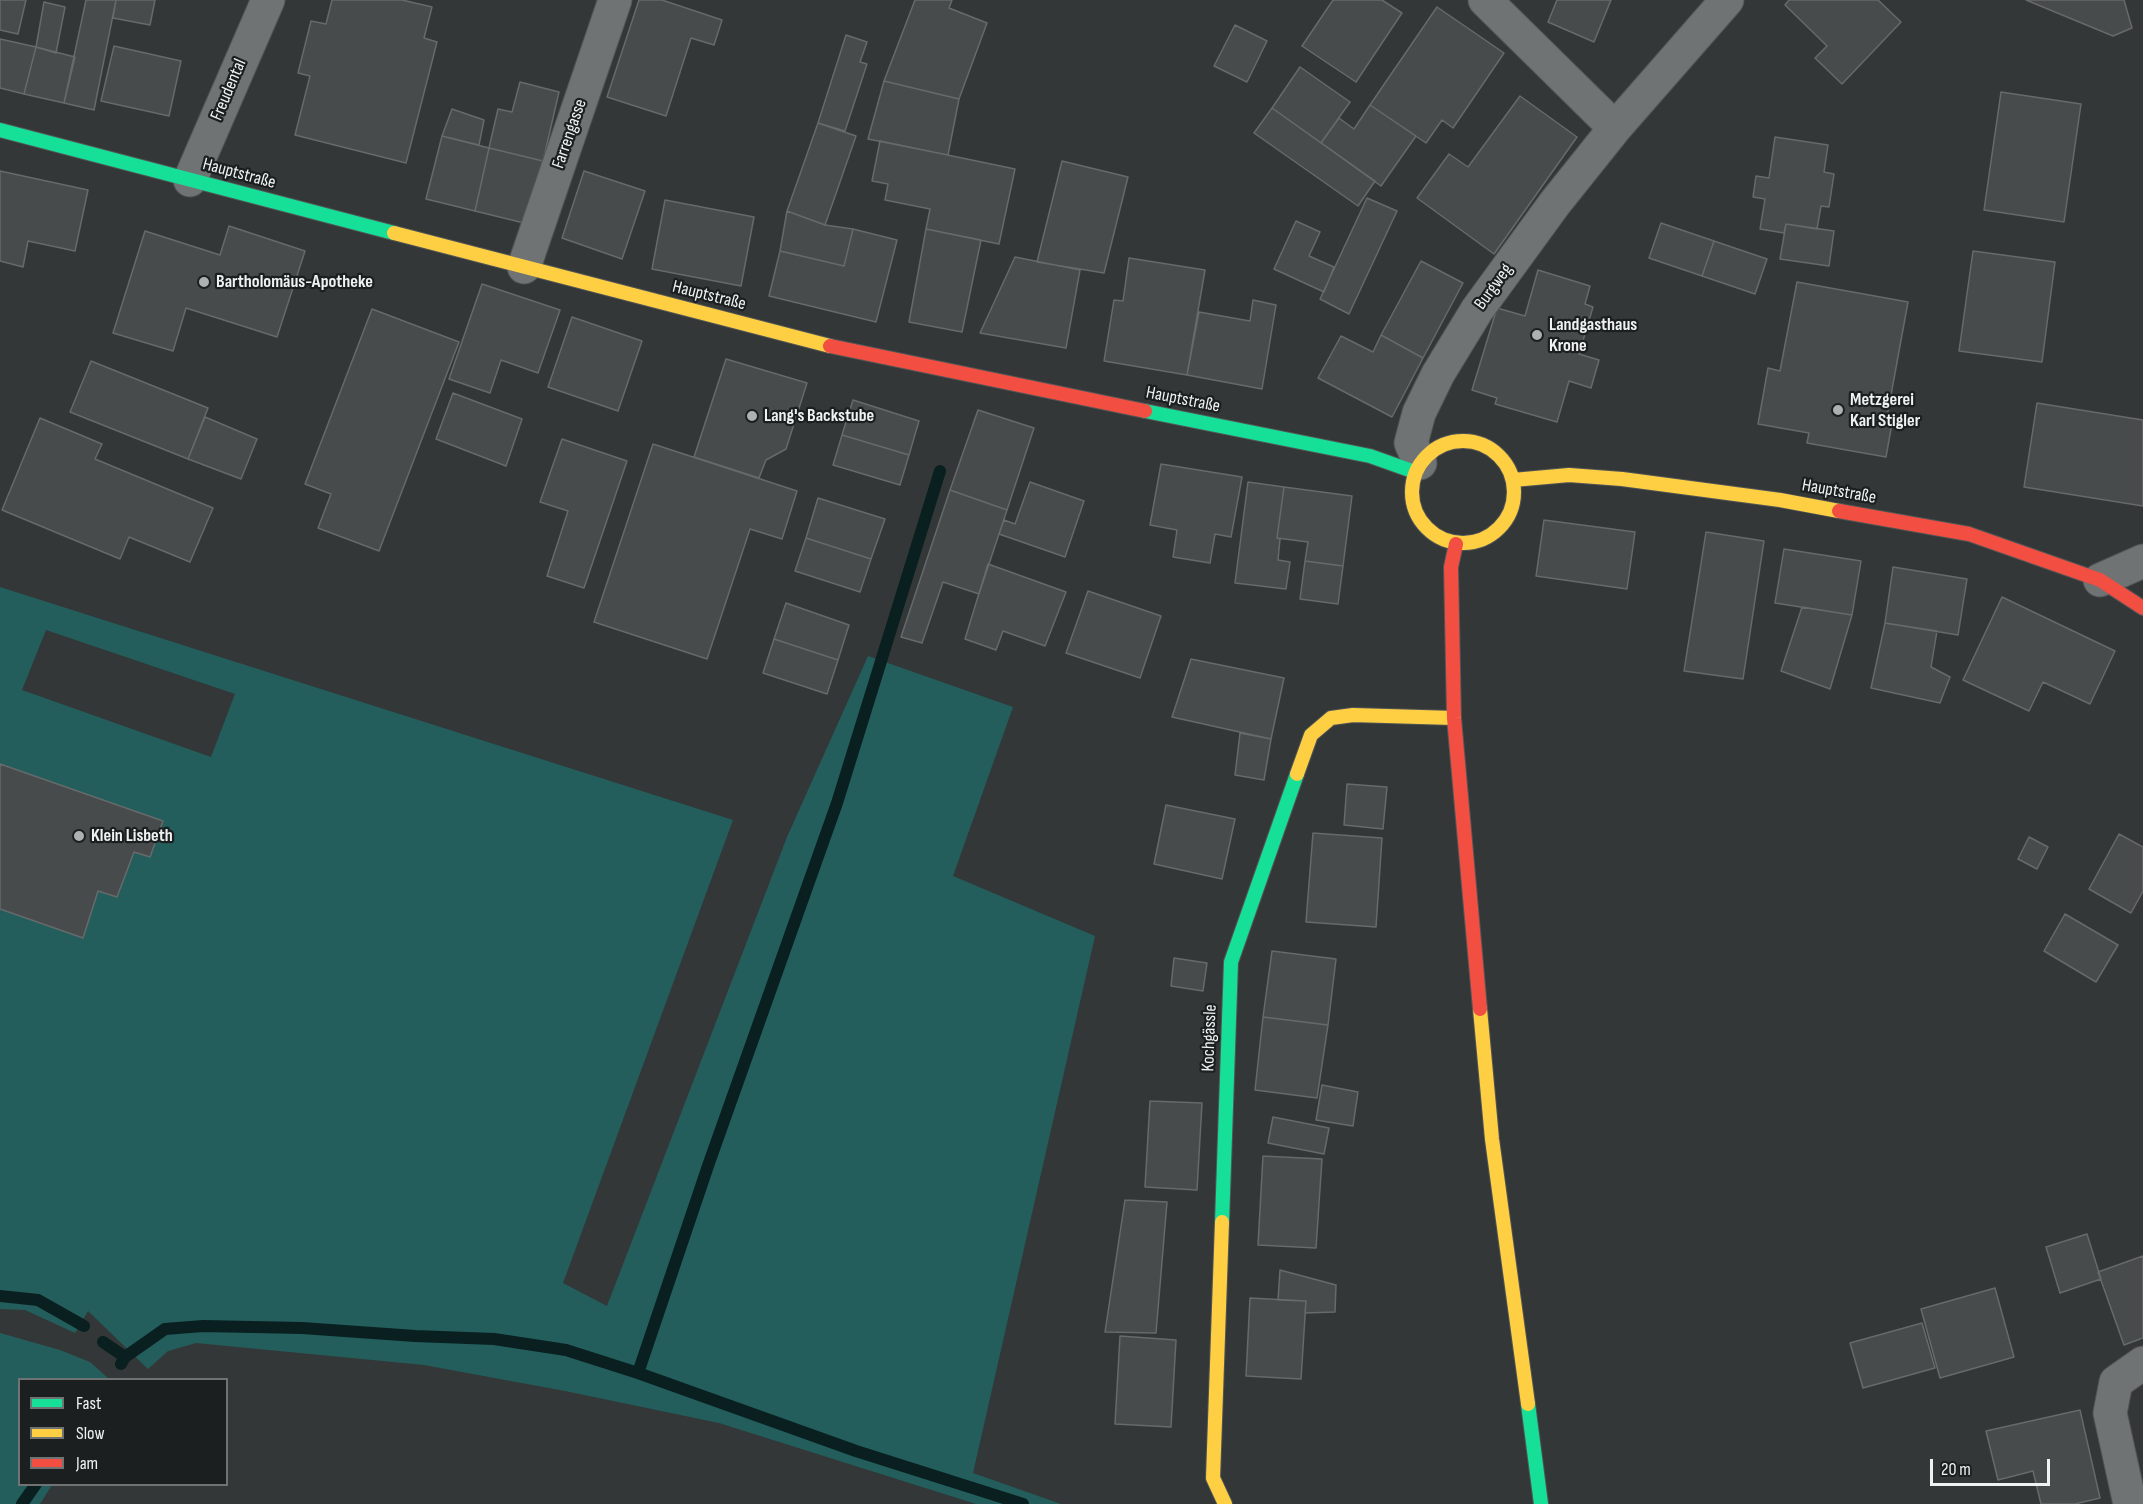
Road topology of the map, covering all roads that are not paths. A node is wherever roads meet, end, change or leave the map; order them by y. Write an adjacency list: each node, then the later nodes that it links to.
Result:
1 (268, 0): 7 (street, Freudental)
2 (615, 0): 8 (street, Farrengasse)
3 (1485, 0): 5 (street)
4 (1727, 0): 5 (street, Burgweg)
5 (1615, 128): 9 (street, Burgweg)
6 (0, 130): 7 (street, Hauptstraße)
7 (190, 180): 8 (street, Hauptstraße)
8 (524, 267): 9 (street, Hauptstraße)
9 (1418, 468): 10 (street); 11 (street)
10 (1513, 480): 11 (street); 13 (street, Hauptstraße)
11 (1456, 544): 15 (street)
12 (2143, 561): 13 (street)
13 (2100, 580): 14 (street, Hauptstraße)
14 (2143, 608)
15 (1454, 718): 17 (street, Kochgässle); 18 (street)
16 (2143, 1363): 19 (street)
17 (1225, 1504)
18 (1541, 1504)
19 (2130, 1504)

